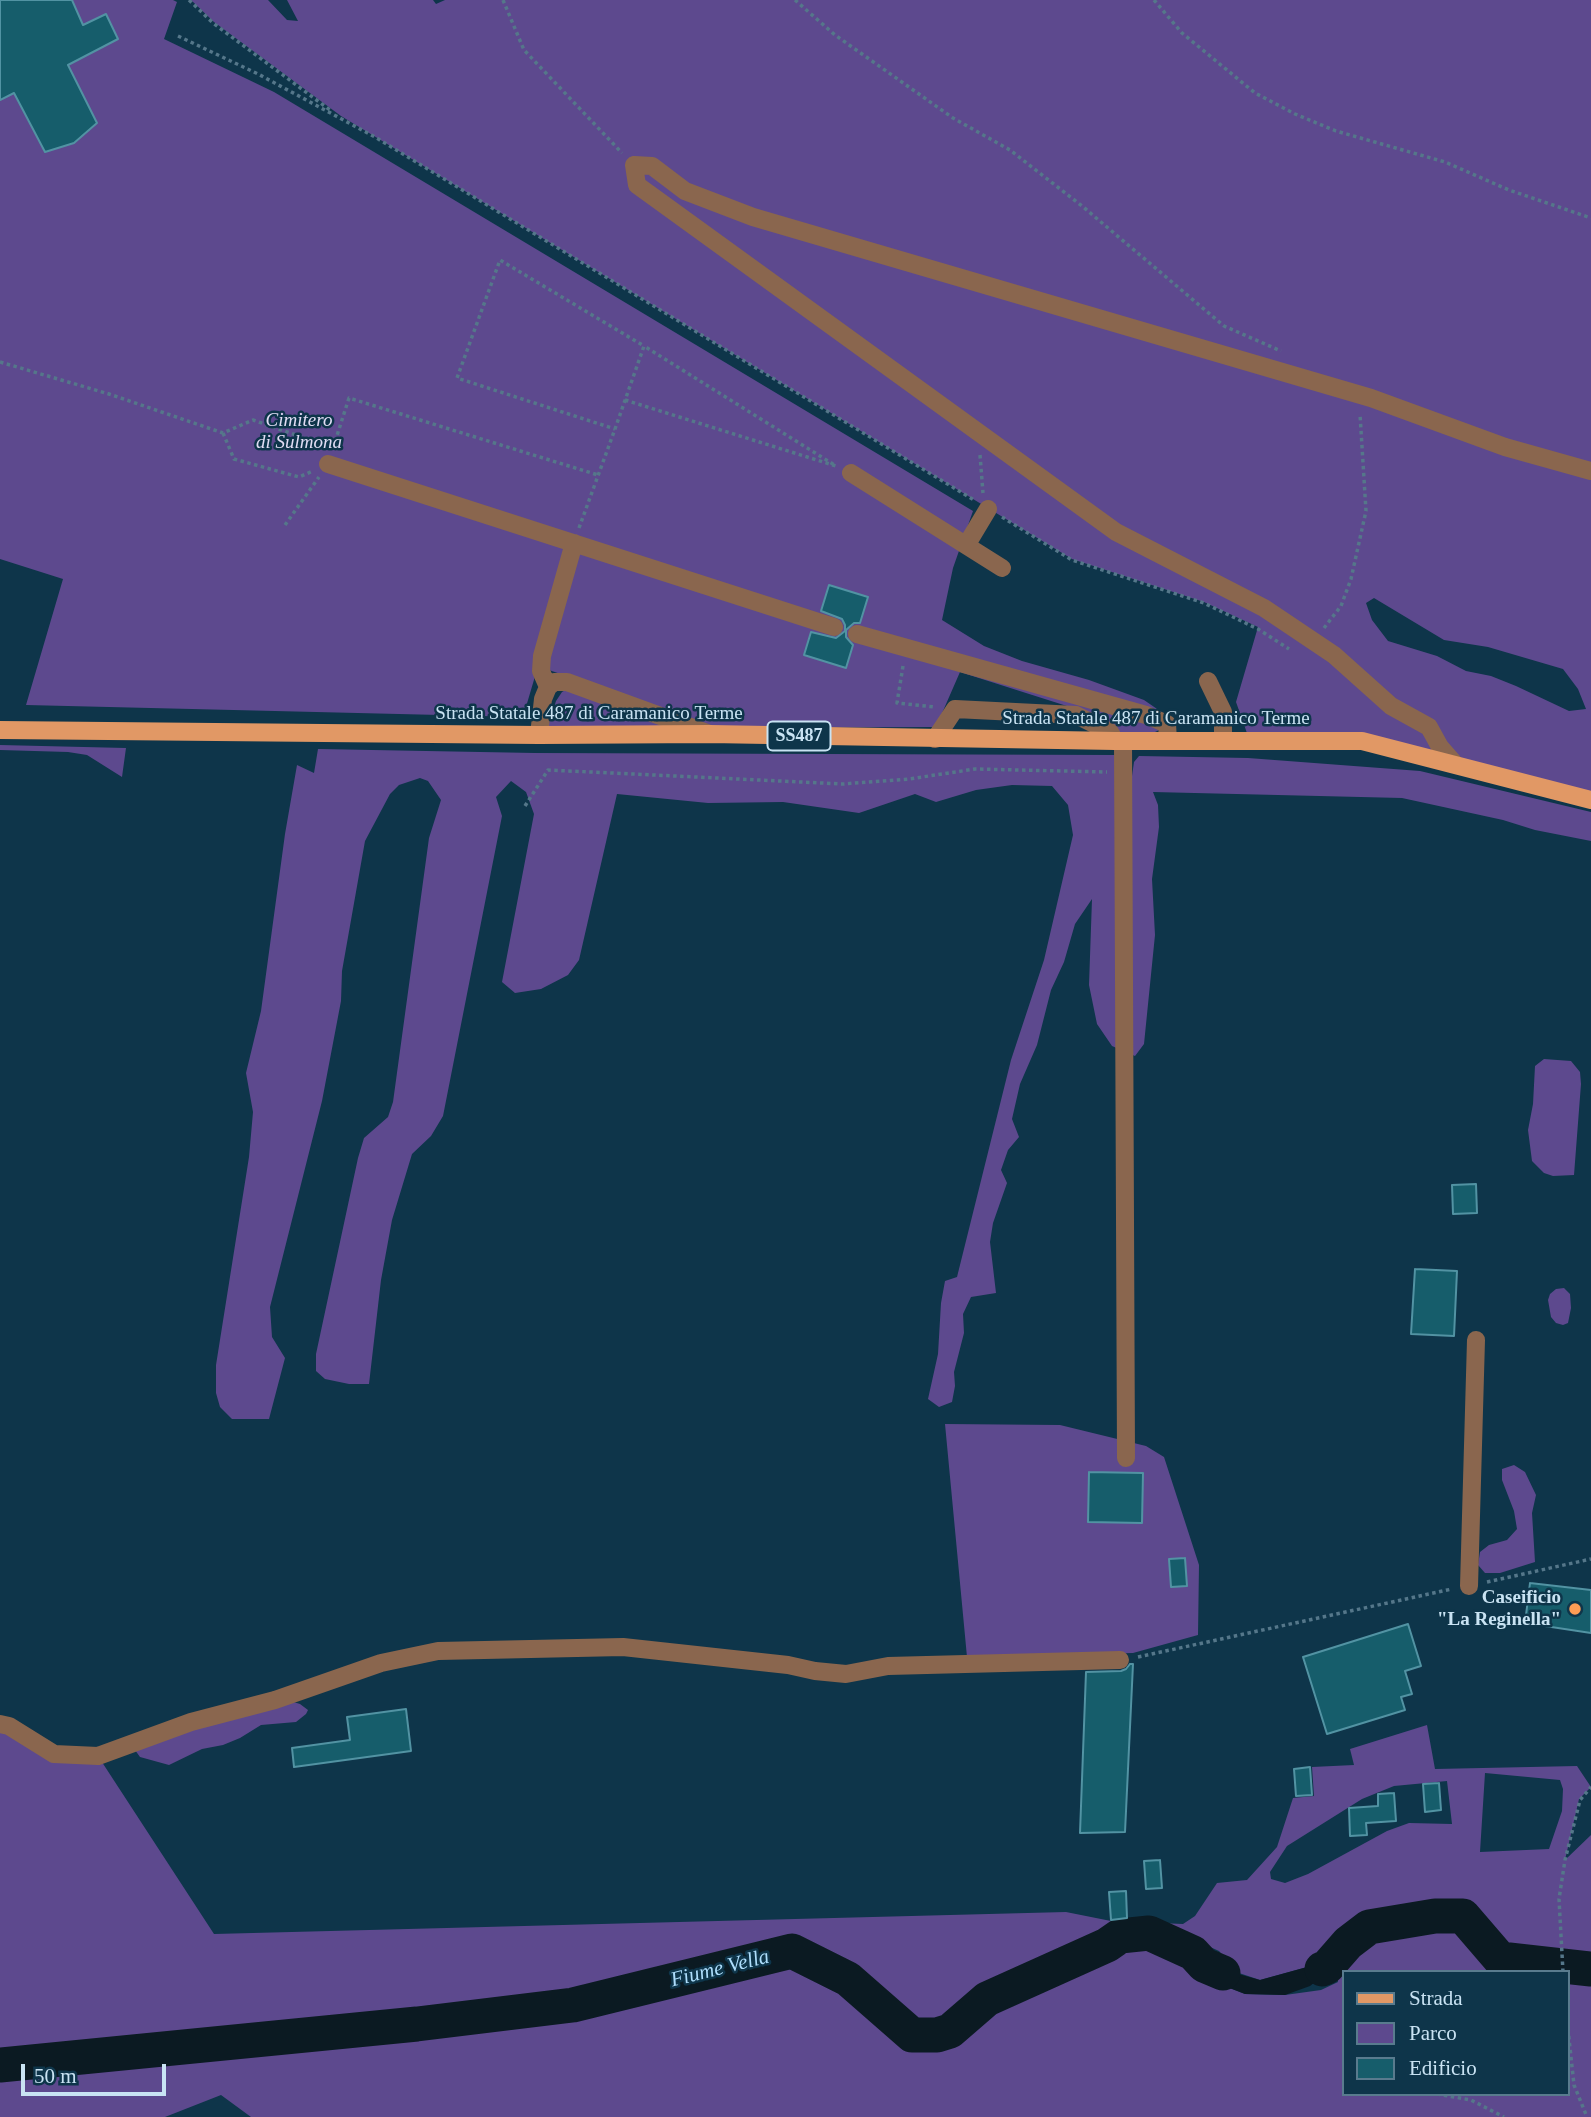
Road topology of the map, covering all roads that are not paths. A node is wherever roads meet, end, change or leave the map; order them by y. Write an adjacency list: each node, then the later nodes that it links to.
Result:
1 (328, 464): 5 (street)
2 (1591, 471): 19 (street)
3 (851, 473): 6 (street)
4 (983, 505): 6 (street)
5 (574, 543): 8 (street); 11 (street)
6 (967, 544): 7 (street)
7 (1002, 568)
8 (834, 626)
9 (857, 634): 16 (street)
10 (1208, 681): 18 (street)
11 (548, 687): 13 (street); 14 (street)
12 (0, 730): 14 (main road, Strada Statale 487 di Caramanico Terme / SS487)
13 (710, 734): 14 (main road, Strada Statale 487 di Caramanico Terme / SS487); 15 (main road, Strada Statale 487 di Caramanico Terme / SS487)
14 (539, 735)
15 (935, 739): 17 (main road, Strada Statale 487 di Caramanico Terme / SS487); 17 (street)
16 (1168, 740): 17 (main road, Strada Statale 487 di Caramanico Terme / SS487); 18 (main road, Strada Statale 487 di Caramanico Terme / SS487)
17 (1119, 741): 22 (street)
18 (1223, 741): 19 (main road, Strada Statale 487 di Caramanico Terme / SS487)
19 (1454, 763): 20 (main road, Strada Statale 487 di Caramanico Terme / SS487)
20 (1591, 800)
21 (1476, 1340): 23 (street)
22 (1126, 1458)
23 (1469, 1586)
24 (1119, 1660): 25 (street)
25 (0, 1724)

